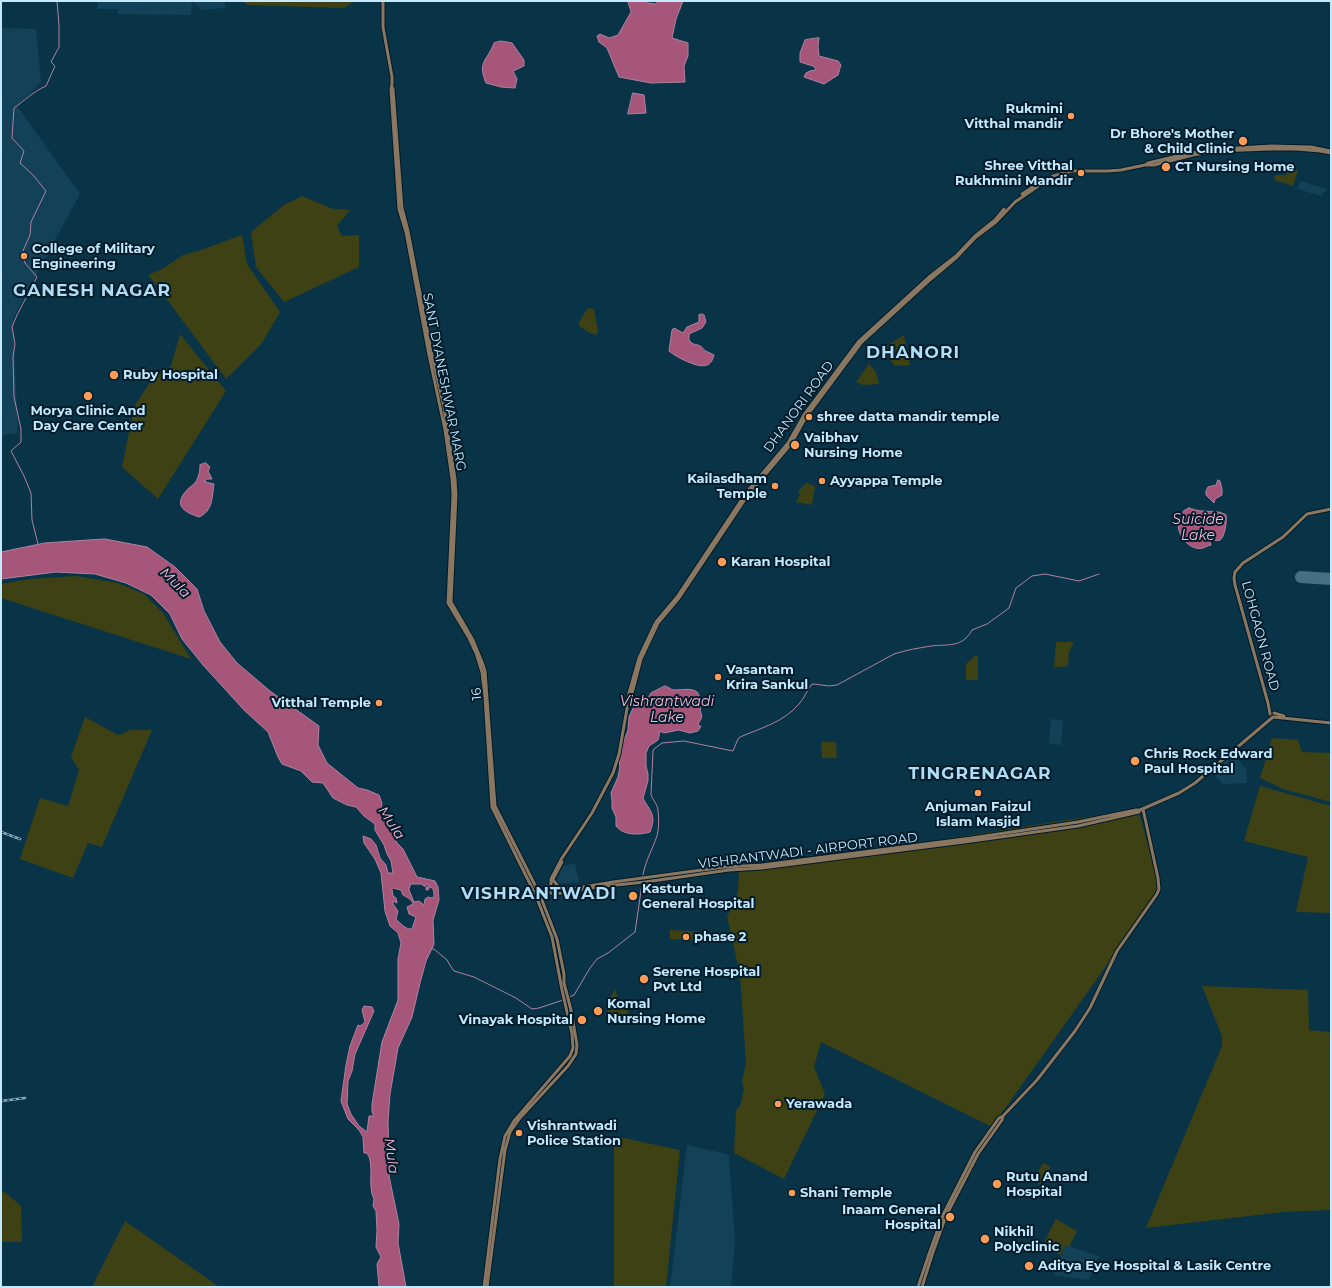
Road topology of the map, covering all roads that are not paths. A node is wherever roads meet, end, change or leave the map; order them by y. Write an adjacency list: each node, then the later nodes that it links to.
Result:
1 (383, 1): 5 (main road, SANT DYANESHWAR MARG)
2 (1331, 152): 3 (main road); 3 (main road)
3 (1145, 165): 10 (main road, DHANORI ROAD)
4 (1331, 509): 6 (main road, LOHGAON ROAD)
5 (449, 602): 8 (main road, 16)
6 (1272, 715): 7 (main road); 7 (main road); 9 (main road, VISHRANTWADI - AIRPORT ROAD)
7 (1331, 722)
8 (492, 794): 12 (main road, 16); 14 (main road)
9 (1142, 810): 13 (main road, VISHRANTWADI - AIRPORT ROAD); 17 (main road)
10 (552, 881): 11 (main road); 13 (main road, DHANORI ROAD)
11 (558, 886)
12 (537, 889): 13 (main road); 14 (main road)
13 (547, 892): 14 (main road, VISHRANTWADI - AIRPORT ROAD)
14 (538, 895): 15 (main road); 15 (main road)
15 (565, 995): 16 (main road)
16 (567, 1003): 18 (main road); 19 (main road)
17 (1003, 1116): 20 (main road); 21 (main road)
18 (484, 1287)
19 (487, 1287)
20 (918, 1287)
21 (922, 1287)

